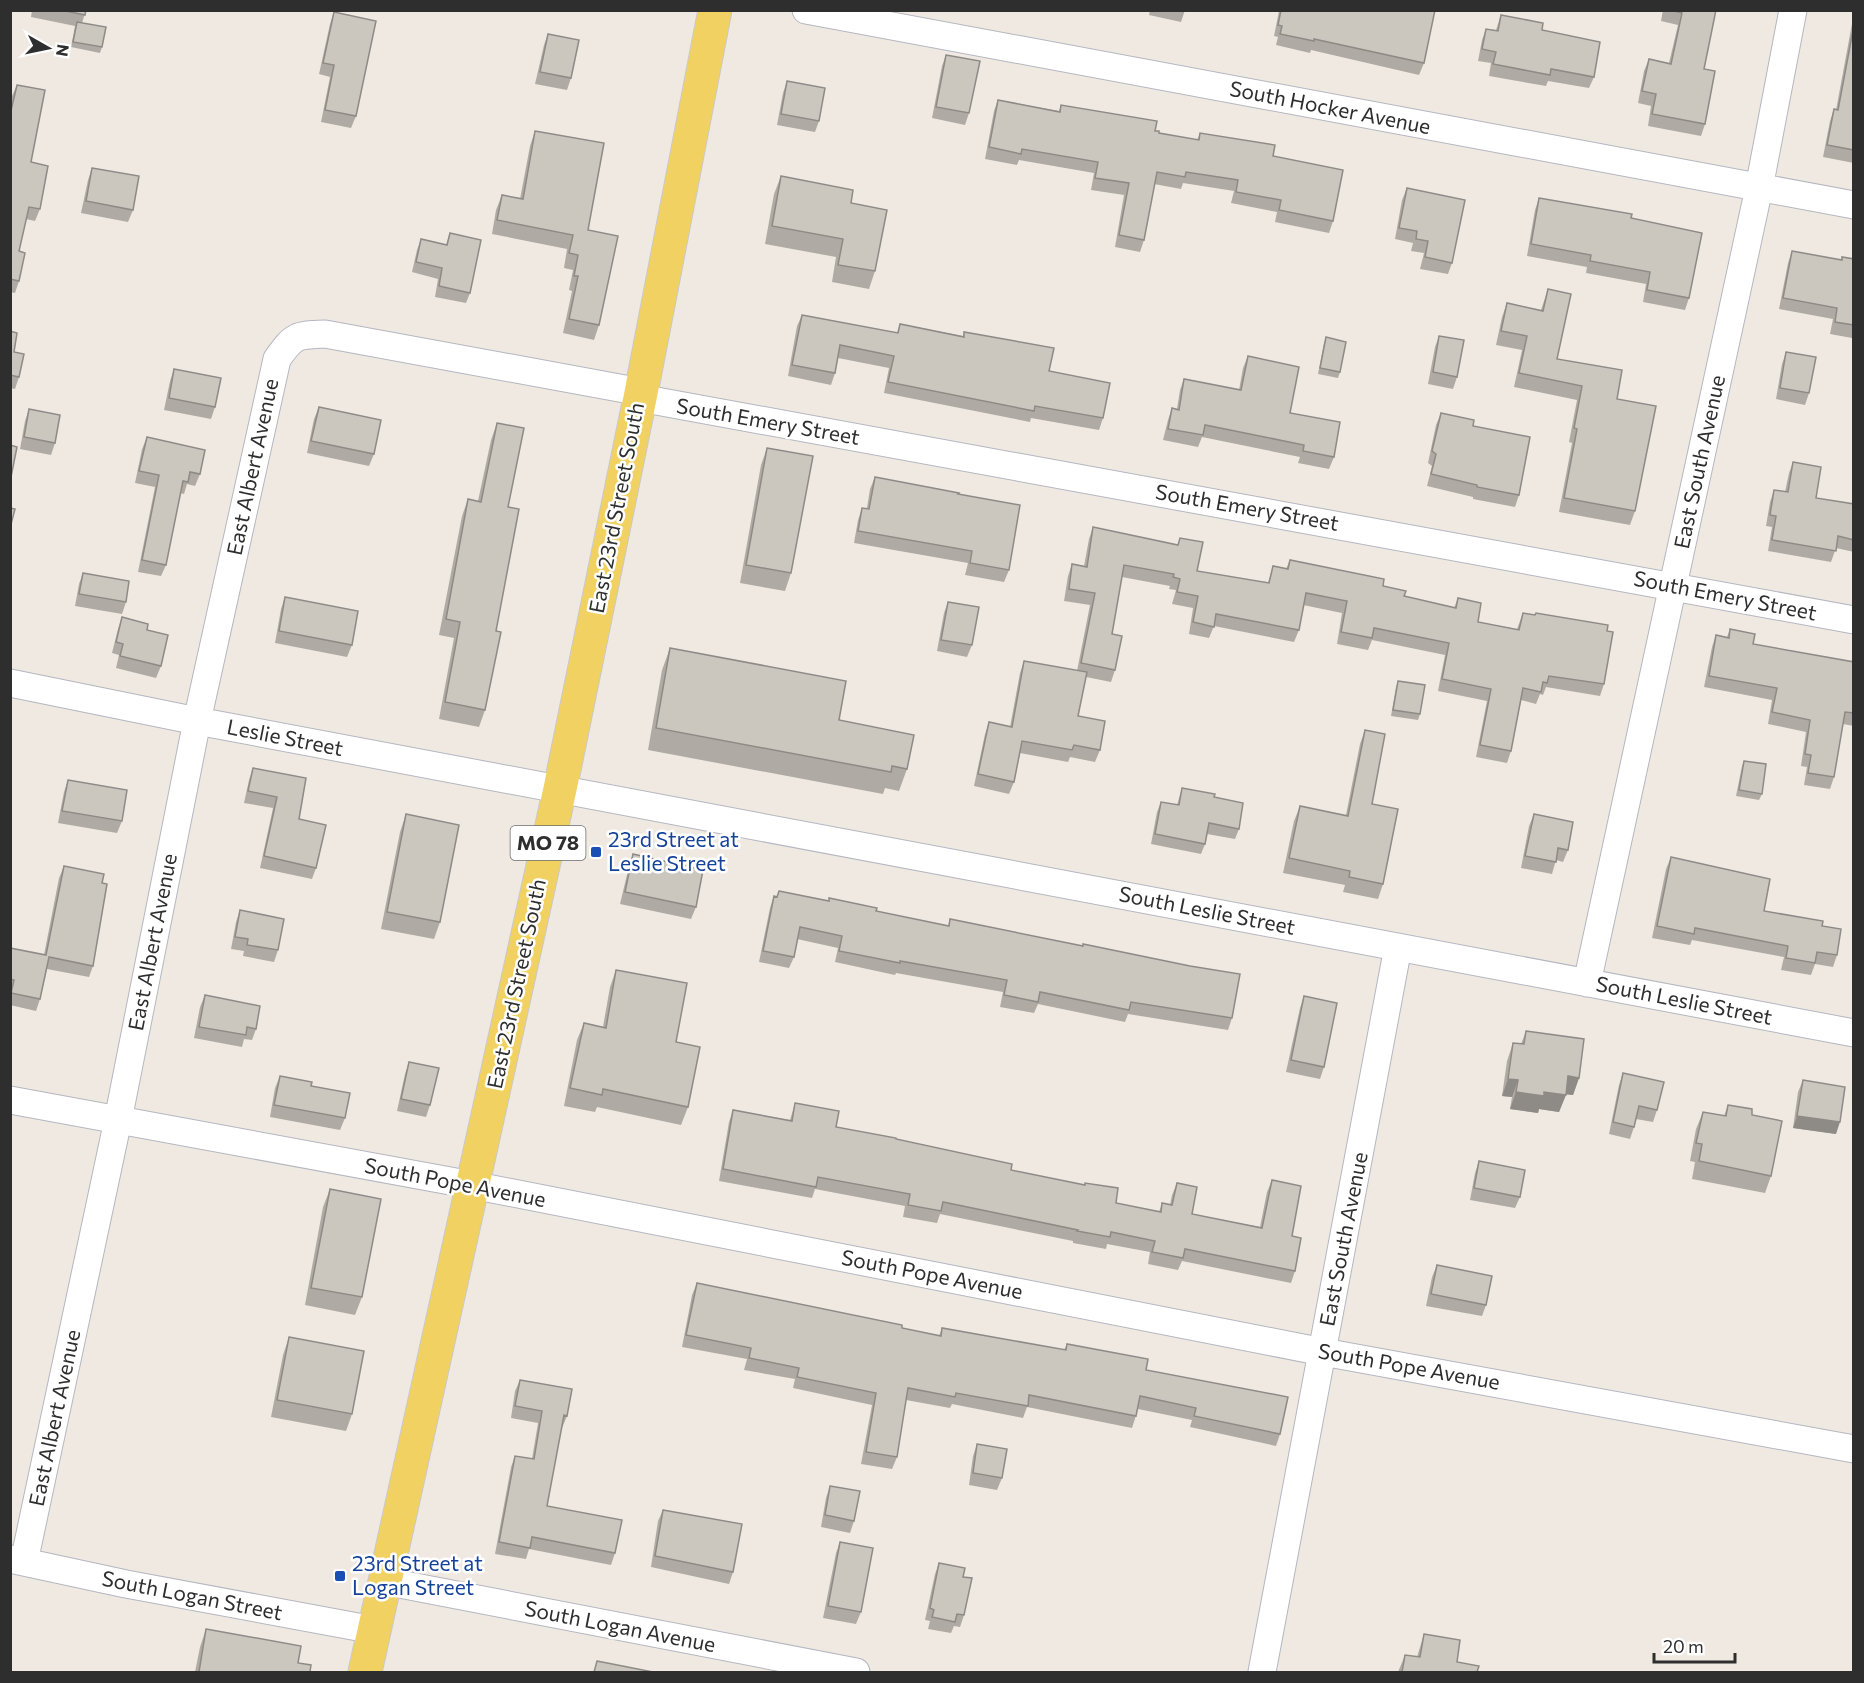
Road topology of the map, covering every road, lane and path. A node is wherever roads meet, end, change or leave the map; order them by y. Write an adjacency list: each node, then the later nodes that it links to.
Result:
1 (715, 10): 7 (main road, East 23rd Street South / MO 78)
2 (806, 10): 4 (street, South Hocker Avenue)
3 (1793, 10): 4 (street, East South Avenue)
4 (1759, 188): 5 (street, South Hocker Avenue); 8 (street, East South Avenue)
5 (1854, 205)
6 (303, 335): 7 (street, South Emery Street); 11 (street, East Albert Avenue)
7 (640, 395): 8 (street, South Emery Street); 12 (main road, East 23rd Street South / MO 78)
8 (1673, 586): 9 (street, South Emery Street); 14 (street, East South Avenue)
9 (1854, 620)
10 (10, 683): 11 (street, Leslie Street)
11 (197, 721): 12 (street, Leslie Street); 17 (street, East Albert Avenue)
12 (560, 789): 13 (street, South Leslie Street); 18 (main road, East 23rd Street South / MO 78)
13 (1398, 947): 14 (street, South Leslie Street); 19 (street, East South Avenue)
14 (1587, 982): 15 (street, South Leslie Street)
15 (1854, 1033)
16 (10, 1100): 17 (street, South Pope Avenue)
17 (118, 1120): 18 (street, South Pope Avenue); 21 (street, East Albert Avenue)
18 (472, 1185): 19 (street, South Pope Avenue); 22 (main road, East 23rd Street South / MO 78)
19 (1323, 1352): 20 (street, South Pope Avenue); 26 (street, East South Avenue)
20 (1854, 1449)
21 (17, 1560): 23 (street, South Logan Street)
22 (384, 1581): 23 (main road, East 23rd Street South / MO 78); 25 (street, South Logan Avenue)
23 (374, 1630): 24 (main road, East 23rd Street South / MO 78)
24 (365, 1672)
25 (856, 1672)
26 (1262, 1672)

